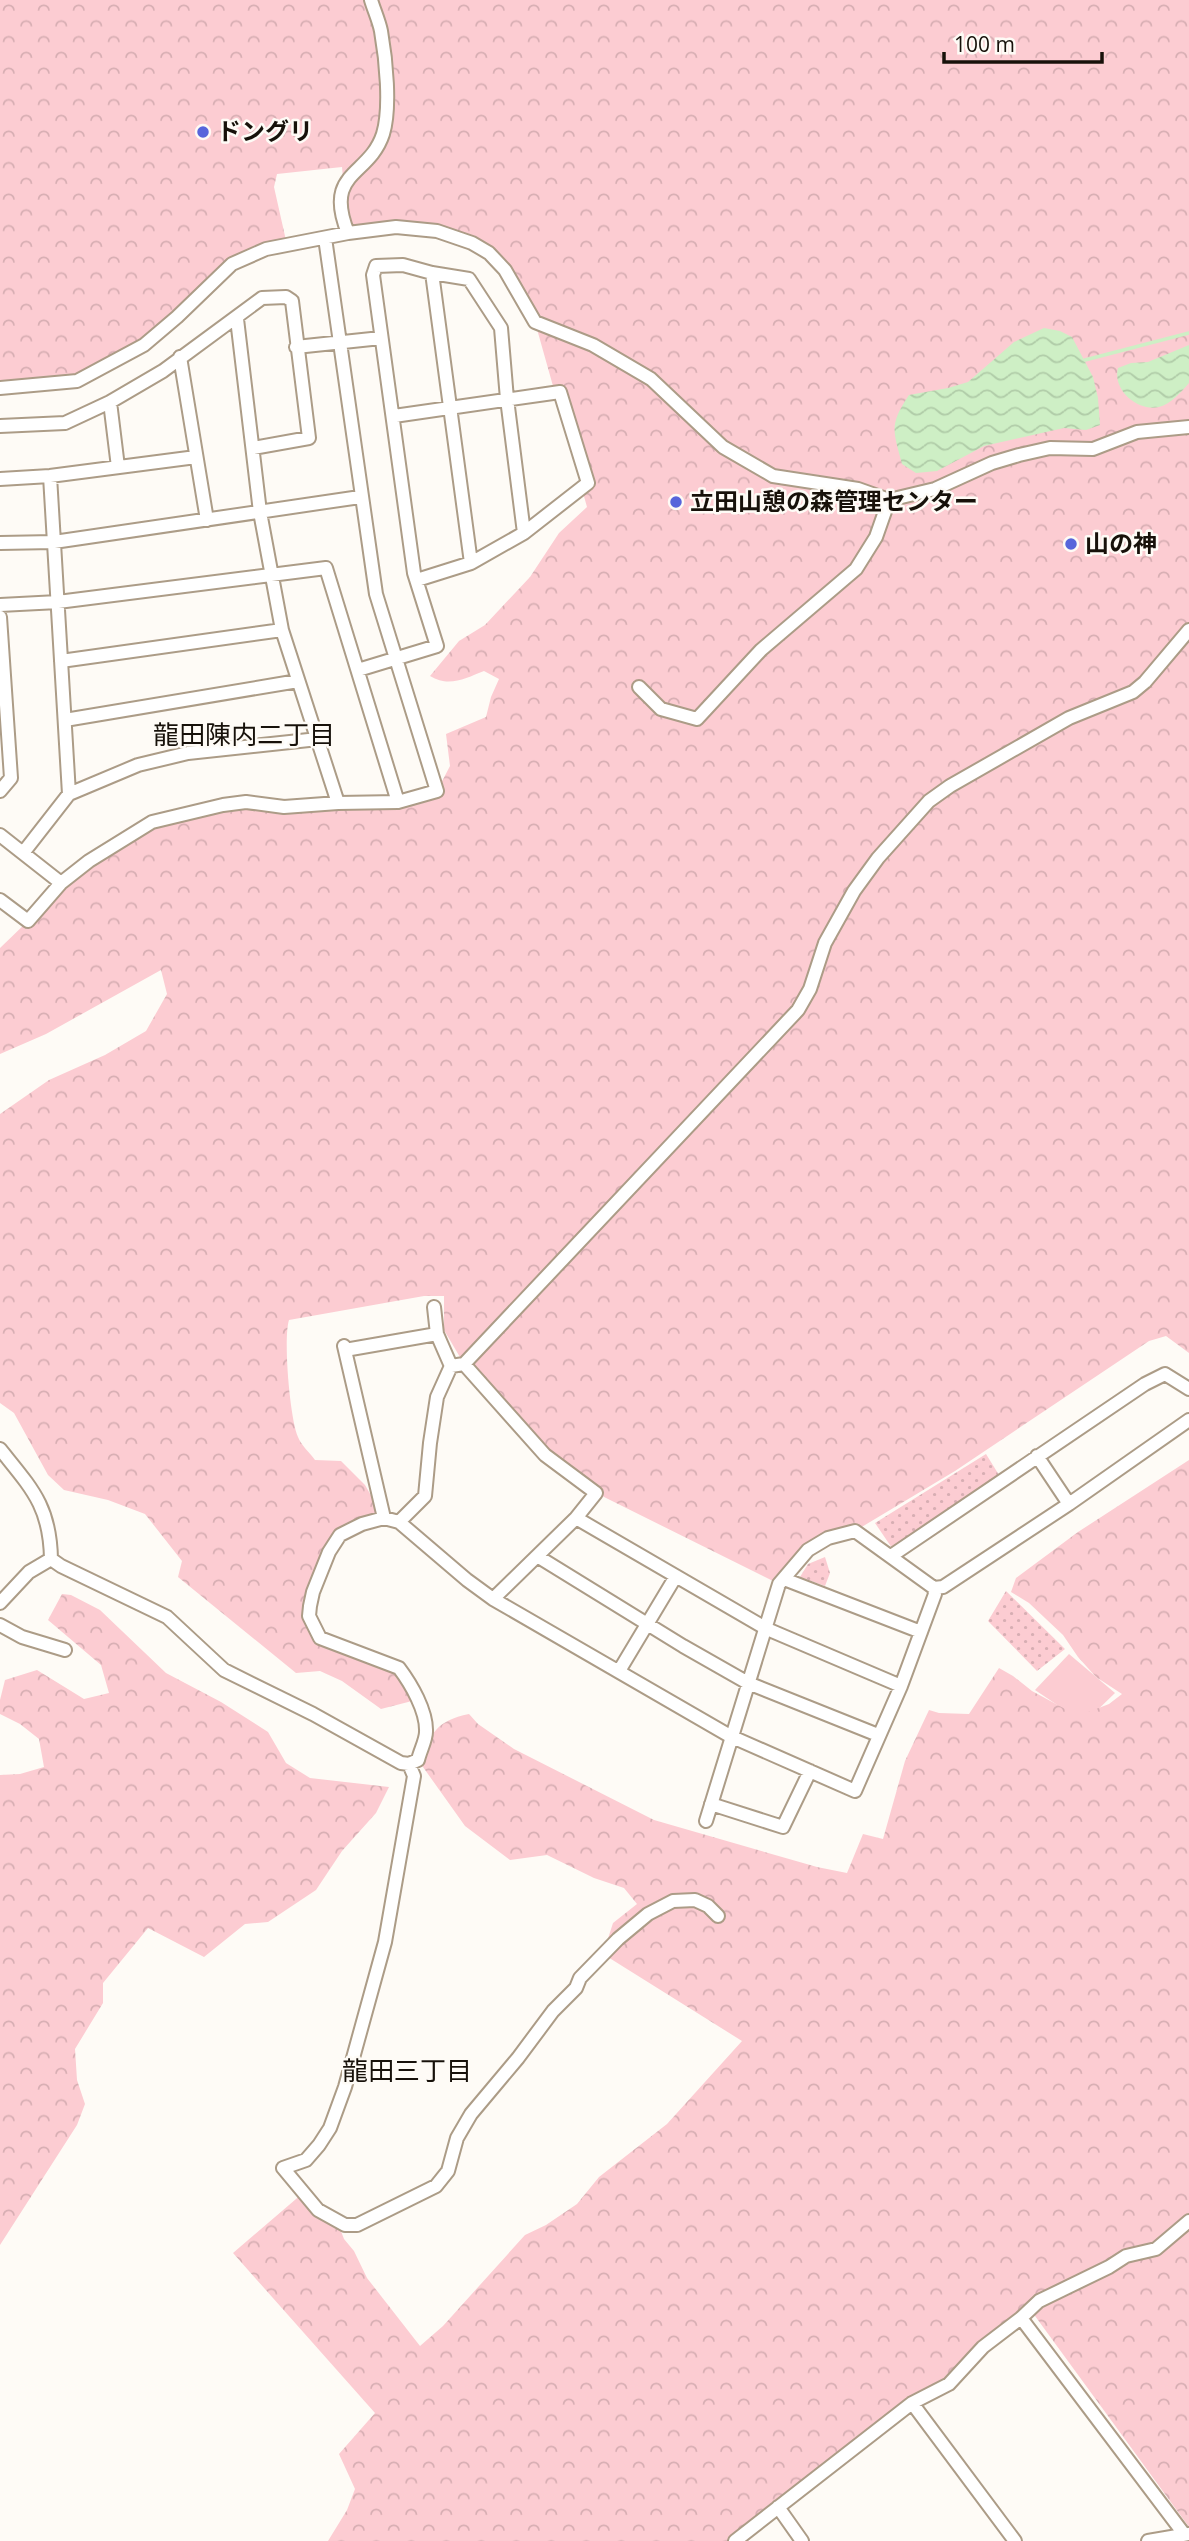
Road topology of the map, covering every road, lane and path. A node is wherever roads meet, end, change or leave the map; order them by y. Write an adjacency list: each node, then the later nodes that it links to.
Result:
1 (371, 0): 2 (street)
2 (348, 233): 3 (street); 23 (street)
3 (325, 238): 7 (street); 10 (street)
4 (432, 273): 6 (street); 11 (street); 13 (street)
5 (237, 319): 8 (street); 9 (street); 17 (street)
6 (381, 338): 7 (street); 14 (street)
7 (339, 342): 8 (street); 22 (street)
8 (296, 347): 17 (street)
9 (180, 357): 12 (street); 18 (street)
10 (0, 388)
11 (507, 400): 13 (street); 26 (street); 26 (street)
12 (110, 402): 15 (street); 19 (street)
13 (451, 408): 14 (street); 29 (street)
14 (394, 416): 31 (street)
15 (0, 426)
16 (1189, 427): 23 (street)
17 (253, 448): 24 (street)
18 (196, 457): 19 (street); 25 (street)
19 (118, 467): 20 (street)
20 (50, 476): 21 (street); 27 (street)
21 (0, 479)
22 (360, 497): 24 (street); 37 (street)
23 (889, 500): 41 (street)
24 (260, 512): 25 (street); 30 (street)
25 (207, 520): 27 (street)
26 (524, 533): 29 (street)
27 (54, 542): 28 (street); 32 (street)
28 (0, 543)
29 (471, 563): 31 (street)
30 (272, 575): 32 (street); 35 (street); 39 (street)
31 (417, 580): 37 (street)
32 (58, 602): 33 (street); 38 (street)
33 (0, 605)
34 (0, 618): 44 (street)
35 (282, 630): 38 (street); 40 (street)
36 (1189, 630): 54 (street)
37 (397, 660): 39 (street); 46 (street)
38 (61, 661): 42 (street)
39 (358, 670): 46 (street)
40 (298, 681): 42 (street); 43 (street)
41 (639, 687)
42 (65, 720): 45 (street)
43 (318, 739): 45 (street); 47 (street)
44 (0, 791)
45 (69, 794): 49 (street)
46 (398, 802): 47 (street)
47 (338, 803): 50 (street)
48 (0, 835): 49 (street)
49 (23, 853): 50 (street)
50 (61, 884): 51 (street)
51 (0, 900)
52 (434, 1307): 53 (street)
53 (438, 1334): 54 (street); 60 (street)
54 (458, 1365): 61 (street); 62 (street)
55 (1189, 1389): 58 (street)
56 (1189, 1420): 59 (street)
57 (0, 1449): 65 (street)
58 (1037, 1456): 59 (street); 64 (street)
59 (1069, 1504): 68 (street)
60 (384, 1518): 62 (street); 81 (street)
61 (576, 1518): 63 (street); 66 (street)
62 (399, 1522): 69 (street)
63 (537, 1556): 69 (street); 71 (street)
64 (891, 1556): 67 (street); 68 (street)
65 (51, 1559): 70 (street); 81 (street)
66 (676, 1576): 71 (street); 73 (street)
67 (784, 1579): 73 (street); 74 (street)
68 (934, 1588): 74 (street)
69 (493, 1599): 76 (street)
70 (0, 1603)
71 (648, 1622): 76 (street); 77 (street)
72 (0, 1625): 75 (street)
73 (766, 1629): 77 (street); 78 (street)
74 (921, 1632): 78 (street)
75 (65, 1650)
76 (619, 1671): 80 (street)
77 (748, 1683): 79 (street); 80 (street)
78 (901, 1686): 79 (street)
79 (878, 1735): 82 (street)
80 (730, 1736): 82 (street); 83 (street)
81 (409, 1764): 85 (street)
82 (810, 1771): 83 (street)
83 (711, 1804): 84 (street)
84 (706, 1821)
85 (718, 1916)
86 (1189, 2221): 87 (street)
87 (1021, 2318): 88 (street); 90 (street)
88 (912, 2403): 89 (street); 93 (street)
89 (778, 2507): 91 (street); 92 (street)
90 (1187, 2534): 94 (street)
91 (734, 2541)
92 (802, 2541)
93 (1015, 2541)
94 (1149, 2541)

